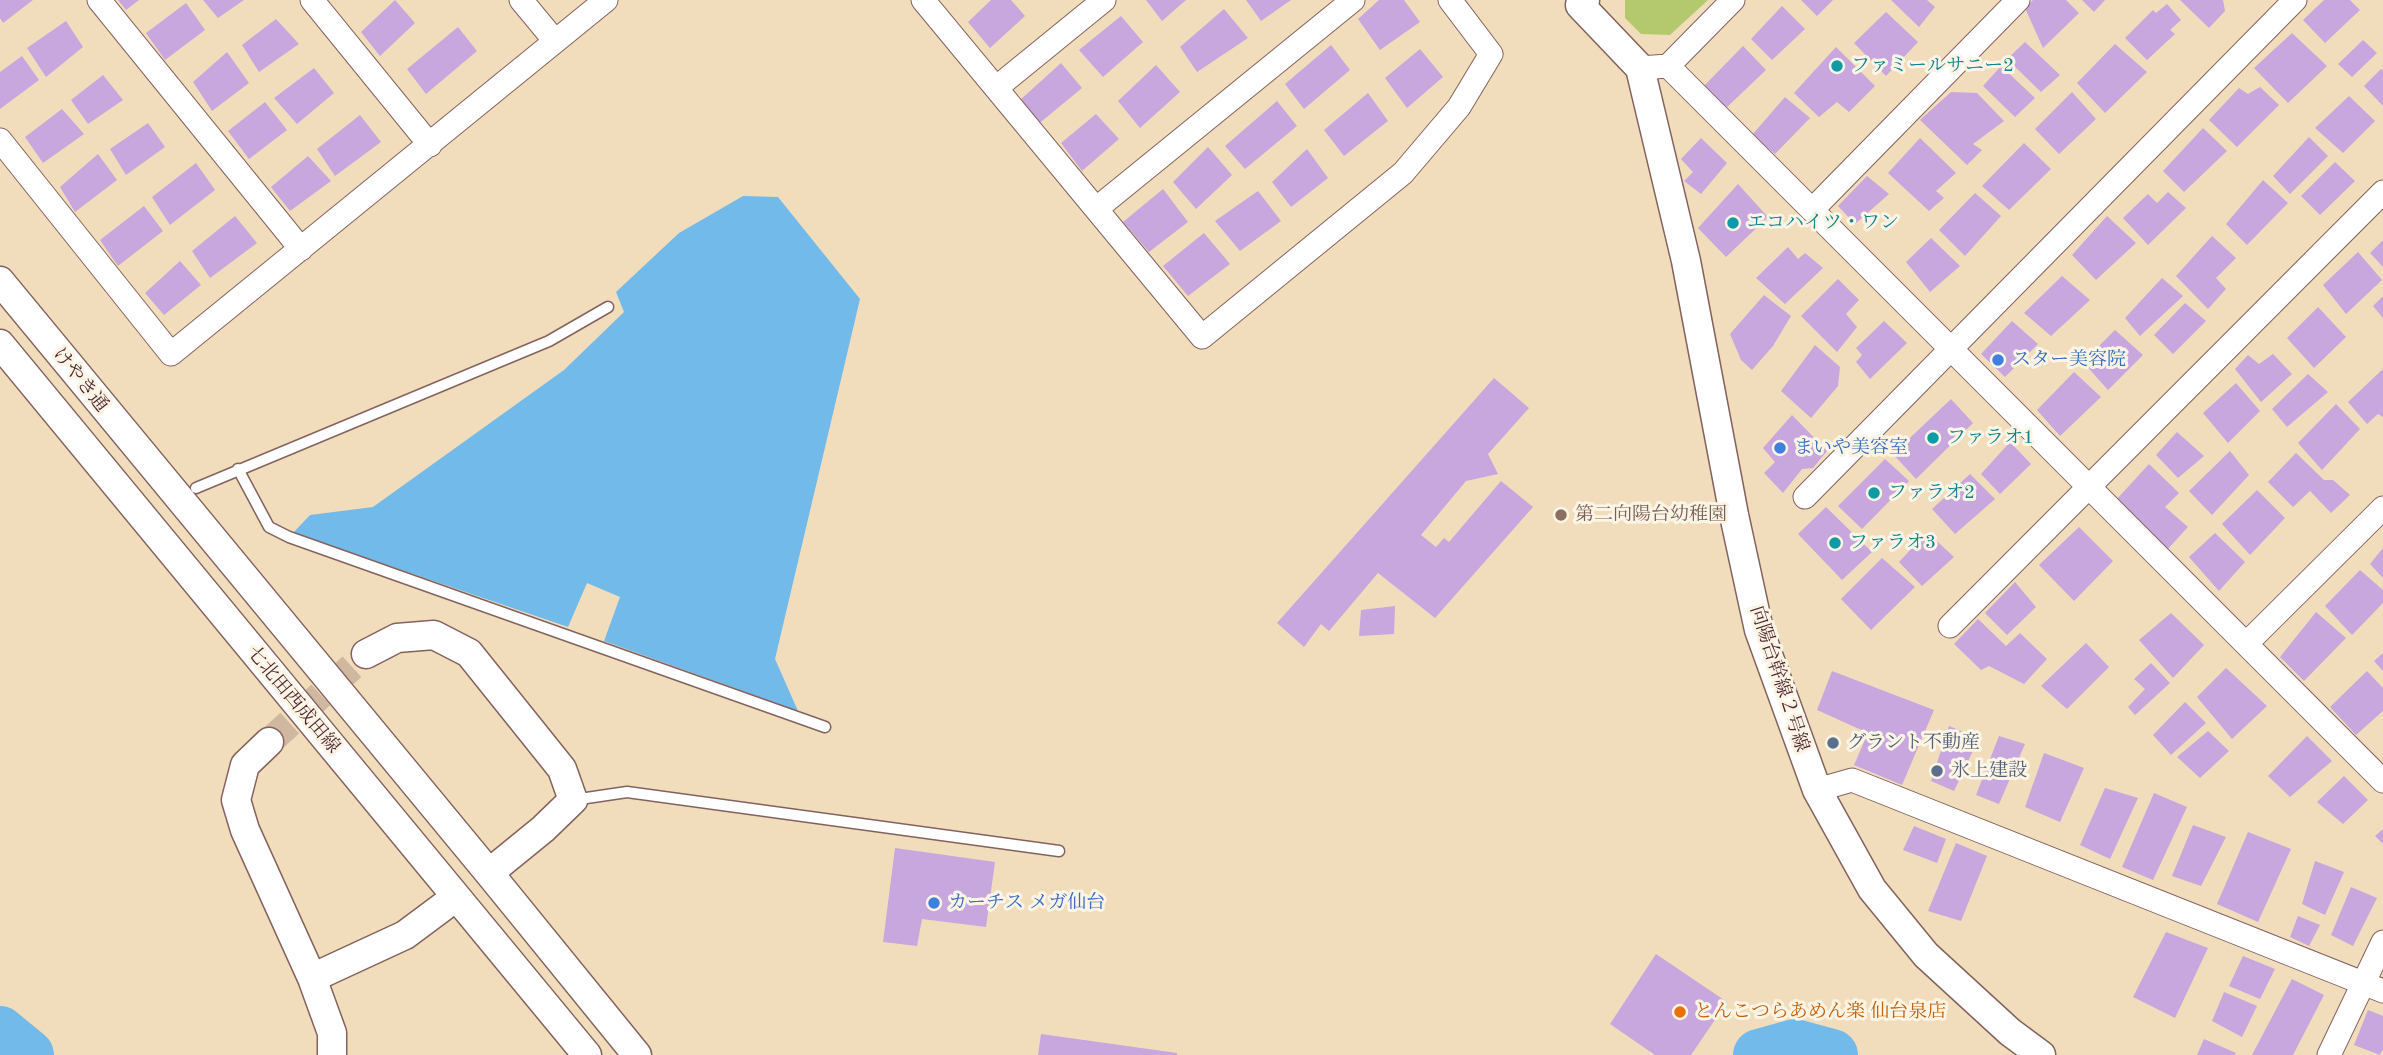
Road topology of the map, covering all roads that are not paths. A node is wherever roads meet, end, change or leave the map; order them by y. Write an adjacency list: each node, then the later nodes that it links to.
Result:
1 (99, 0): 22 (street)
2 (312, 0): 18 (street)
3 (521, 0): 13 (street)
4 (606, 0): 13 (street)
5 (923, 0): 16 (street)
6 (1104, 0): 16 (street)
7 (1353, 0): 20 (street)
8 (1450, 0): 20 (street)
9 (1732, 0): 14 (street)
10 (2018, 0): 21 (street)
11 (2295, 0): 26 (street)
12 (1580, 2): 15 (street)
13 (555, 41): 18 (street)
14 (1668, 66): 15 (street); 21 (street)
15 (1640, 68): 38 (street, 向陽台幹線２号線)
16 (996, 88): 20 (street)
17 (0, 140): 22 (street)
18 (430, 145): 22 (street)
19 (2383, 192): 28 (street)
20 (1096, 209)
21 (1812, 210): 26 (street)
22 (301, 249)
23 (0, 281): 41 (street, けやき通)
24 (608, 307): 27 (lane)
25 (0, 344): 42 (street, 七北田西成田線)
26 (1951, 349): 28 (street); 30 (street)
27 (238, 469): 29 (lane); 35 (lane)
28 (2089, 486): 32 (street); 33 (street)
29 (196, 488)
30 (1805, 497)
31 (2383, 508): 33 (street)
32 (1950, 626)
33 (2245, 644): 37 (street)
34 (366, 654): 39 (street)
35 (825, 727)
36 (269, 742): 44 (street)
37 (2383, 781)
38 (1817, 790): 45 (street); 49 (street, 向陽台幹線２号線)
39 (573, 800): 40 (lane); 41 (street)
40 (1059, 850)
41 (489, 873): 48 (street, けやき通)
42 (457, 897): 44 (street); 47 (street, 七北田西成田線)
43 (2383, 942): 45 (street)
44 (312, 978): 46 (street)
45 (2373, 987): 50 (street)
46 (332, 1055)
47 (587, 1055)
48 (637, 1055)
49 (2041, 1055)
50 (2329, 1055)

